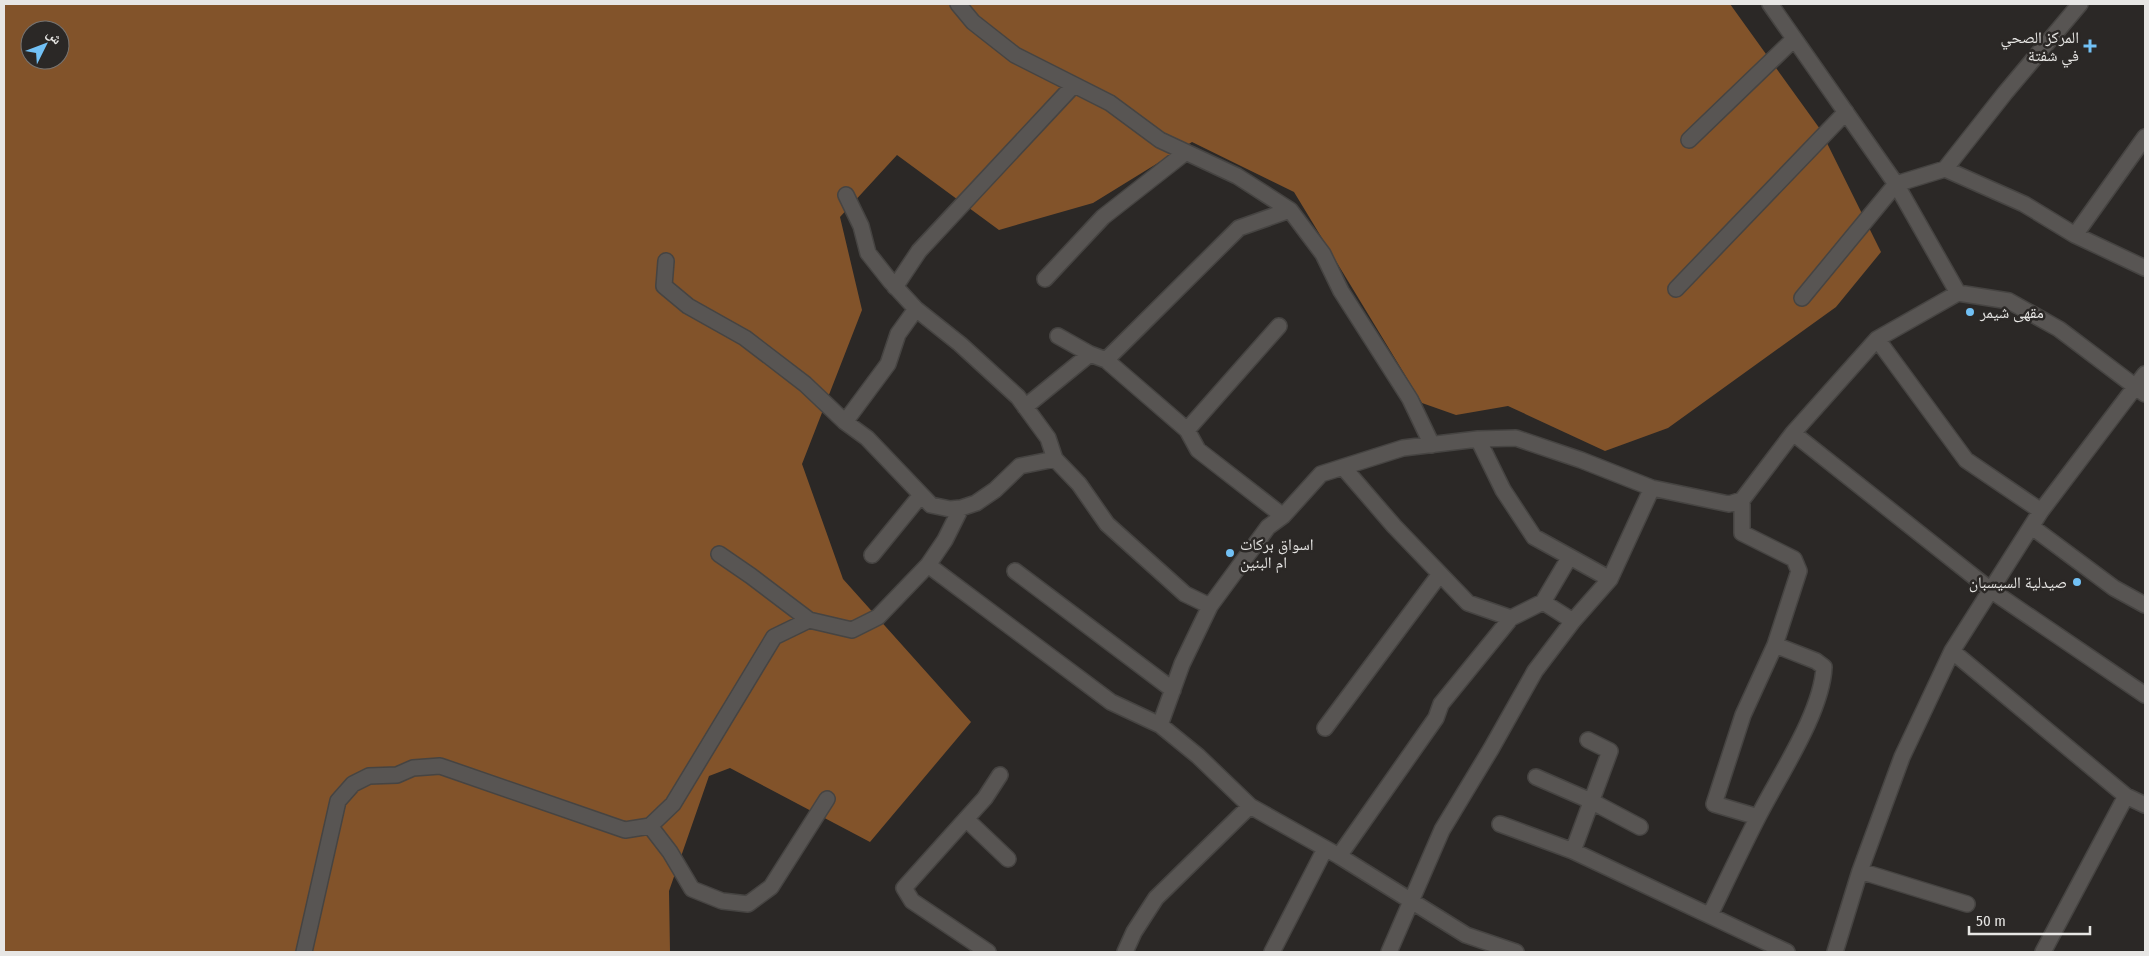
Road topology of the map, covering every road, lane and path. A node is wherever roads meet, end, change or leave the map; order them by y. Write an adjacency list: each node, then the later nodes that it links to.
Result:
1 (958, 4): 5 (street)
2 (1770, 4): 4 (street)
3 (2080, 4): 10 (street)
4 (1794, 39): 6 (street); 8 (street)
5 (1073, 86): 9 (street); 18 (street)
6 (1846, 112): 11 (street); 19 (street)
7 (2145, 137): 14 (street)
8 (1689, 140)
9 (1186, 152): 13 (street); 17 (street)
10 (1945, 169): 11 (street); 14 (street)
11 (1896, 184): 20 (street); 21 (street)
12 (846, 195): 18 (street)
13 (1290, 210): 27 (street); 34 (street)
14 (2075, 235): 16 (street)
15 (666, 261): 30 (street)
16 (2145, 268)
17 (1045, 279)
18 (896, 287): 22 (street)
19 (1676, 289)
20 (1958, 293): 25 (street); 28 (street)
21 (1802, 298)
22 (916, 309): 29 (street); 30 (street)
23 (1279, 326): 31 (street)
24 (1058, 336): 26 (street)
25 (1876, 339): 32 (street); 41 (street)
26 (1090, 354): 27 (street); 29 (street)
27 (1106, 360): 31 (street)
28 (2142, 385): 41 (street)
29 (1026, 407): 35 (street)
30 (846, 422): 38 (street)
31 (1187, 430): 42 (street)
32 (1793, 433): 39 (street); 51 (street)
33 (1478, 439): 34 (street); 37 (street); 46 (street)
34 (1432, 445): 36 (street)
35 (1055, 459): 40 (street); 53 (street)
36 (1343, 468): 42 (street); 49 (street)
37 (1652, 488): 39 (street); 50 (street)
38 (921, 495): 40 (street); 45 (street)
39 (1742, 500): 58 (street)
40 (961, 508): 47 (street)
41 (2041, 511): 43 (street)
42 (1283, 516): 53 (street)
43 (2032, 527): 51 (street); 54 (street)
44 (718, 554): 56 (street)
45 (872, 555)
46 (1569, 558): 50 (street); 52 (street)
47 (928, 565): 56 (street); 62 (street)
48 (1015, 571): 60 (street)
49 (1440, 574): 55 (street); 63 (street)
50 (1610, 579): 57 (street)
51 (1992, 591): 59 (street); 61 (street)
52 (1543, 602): 55 (street); 57 (street)
53 (1210, 606): 60 (street)
54 (2145, 606)
55 (1511, 618): 78 (street)
56 (809, 620): 75 (street)
57 (1573, 621): 81 (street)
58 (1775, 645): 72 (street); 72 (street)
59 (1952, 651): 67 (street); 80 (street)
60 (1172, 690): 62 (street)
61 (2145, 695)
62 (1160, 725): 71 (street)
63 (1324, 728)
64 (1588, 740): 69 (street)
65 (1000, 775): 73 (street)
66 (1536, 777): 69 (street)
67 (2126, 796): 70 (street); 93 (street)
68 (827, 799): 75 (street)
69 (1592, 801): 76 (street); 77 (street)
70 (2145, 805)
71 (1250, 806): 78 (street); 87 (street)
72 (1758, 817): 83 (street)
73 (966, 818): 79 (street); 86 (street)
74 (1500, 824): 77 (street)
75 (650, 826): 85 (street)
76 (1640, 827)
77 (1573, 851): 83 (street)
78 (1332, 853): 81 (street); 88 (street)
79 (1008, 859)
80 (1860, 870): 82 (street); 92 (street)
81 (1412, 900): 84 (street); 89 (street)
82 (1967, 904)
83 (1710, 915): 91 (street)
84 (1496, 949): 90 (street)
85 (304, 952)
86 (988, 952)
87 (1125, 952)
88 (1272, 952)
89 (1389, 952)
90 (1516, 952)
91 (1787, 952)
92 (1835, 952)
93 (2043, 952)

